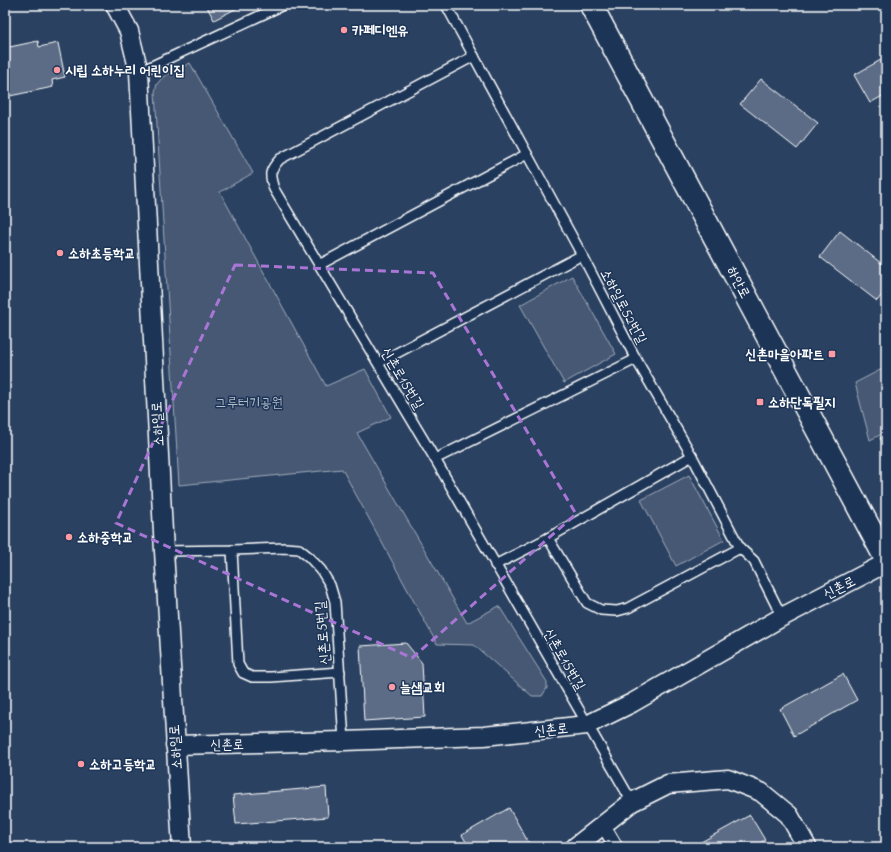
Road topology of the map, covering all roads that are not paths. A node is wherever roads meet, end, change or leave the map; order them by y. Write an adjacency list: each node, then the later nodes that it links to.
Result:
1 (115, 5): 6 (street, 소하일로)
2 (283, 5): 6 (lane)
3 (446, 5): 5 (lane, 소하일로52번길)
4 (591, 5): 18 (main road, 하안로)
5 (474, 56): 7 (lane, 소하일로52번길); 9 (lane, 신촌로15번길)
6 (139, 72): 17 (street, 소하일로)
7 (527, 154): 8 (lane, 소하일로52번길); 9 (lane)
8 (582, 255): 10 (lane, 소하일로52번길); 11 (lane)
9 (319, 265): 11 (lane, 신촌로15번길)
10 (636, 359): 12 (lane, 소하일로52번길); 13 (lane)
11 (378, 363): 13 (lane, 신촌로15번길)
12 (692, 456): 14 (lane); 15 (lane, 소하일로52번길)
13 (434, 459): 20 (lane, 신촌로15번길)
14 (548, 538): 15 (lane); 20 (lane)
15 (740, 548): 21 (lane, 소하일로52번길)
16 (232, 550): 17 (lane, 신촌로5번길); 22 (lane, 신촌로5번길); 22 (lane)
17 (164, 551): 25 (street, 소하일로)
18 (886, 559)
19 (886, 563): 21 (street, 신촌로)
20 (495, 565): 23 (lane, 신촌로15번길)
21 (782, 617): 23 (street, 신촌로)
22 (340, 672): 24 (lane, 신촌로5번길)
23 (587, 725): 24 (street, 신촌로); 26 (lane, 신촌로15번길)
24 (344, 741): 25 (street, 신촌로)
25 (175, 745): 28 (street, 소하일로)
26 (632, 802): 27 (street); 31 (street)
27 (604, 825): 29 (street); 30 (street)
28 (182, 847)
29 (576, 847)
30 (616, 847)
31 (808, 847)

